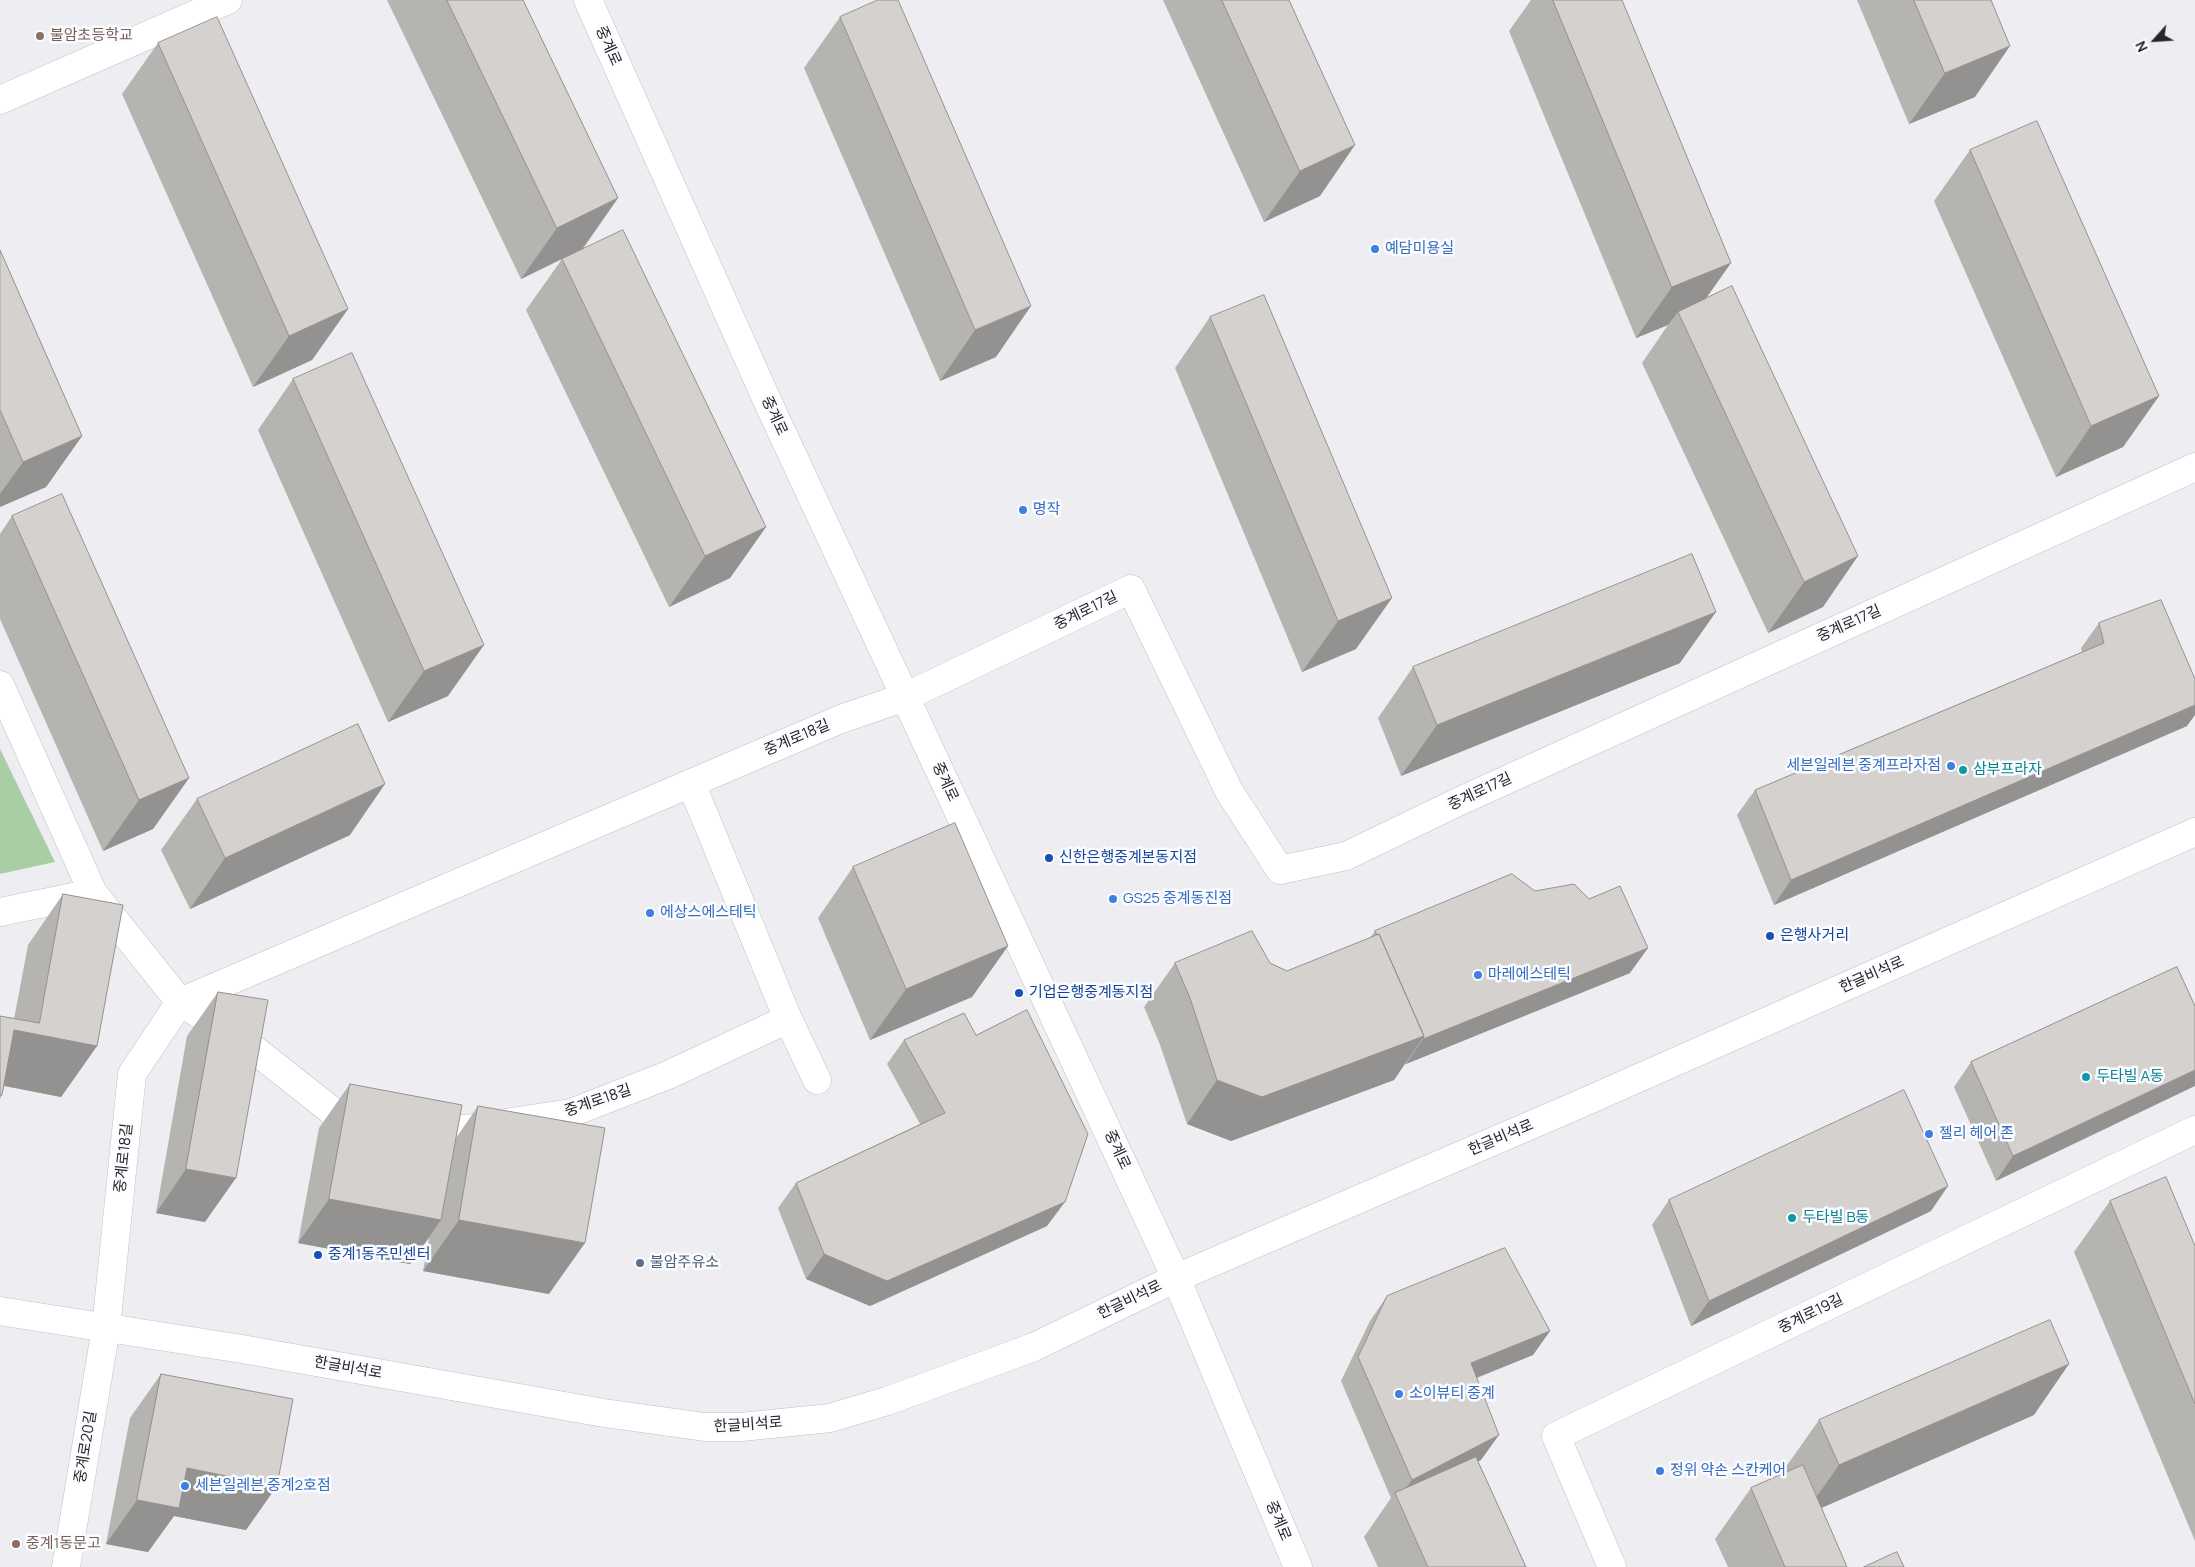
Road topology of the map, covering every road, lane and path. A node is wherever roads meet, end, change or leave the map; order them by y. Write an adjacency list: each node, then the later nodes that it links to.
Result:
1 (228, 0): 3 (street)
2 (588, 0): 6 (street, 중계로)
3 (0, 100)
4 (2195, 467): 6 (street, 중계로17길)
5 (0, 685): 9 (street)
6 (905, 697): 7 (street, 중계로18길); 15 (street, 중계로)
7 (691, 784): 11 (street, 중계로18길); 12 (street)
8 (2195, 832): 15 (street, 한글비석로)
9 (93, 894): 10 (street); 11 (street)
10 (0, 912)
11 (180, 1002): 12 (street, 중계로18길); 17 (street, 중계로18길)
12 (788, 1019): 13 (street)
13 (817, 1080)
14 (2195, 1130): 20 (street, 중계로19길)
15 (1176, 1278): 17 (street, 한글비석로); 19 (street, 중계로)
16 (0, 1311): 17 (street, 한글비석로)
17 (106, 1328): 18 (street, 중계로20길)
18 (66, 1567)
19 (1298, 1567)
20 (1612, 1567)

